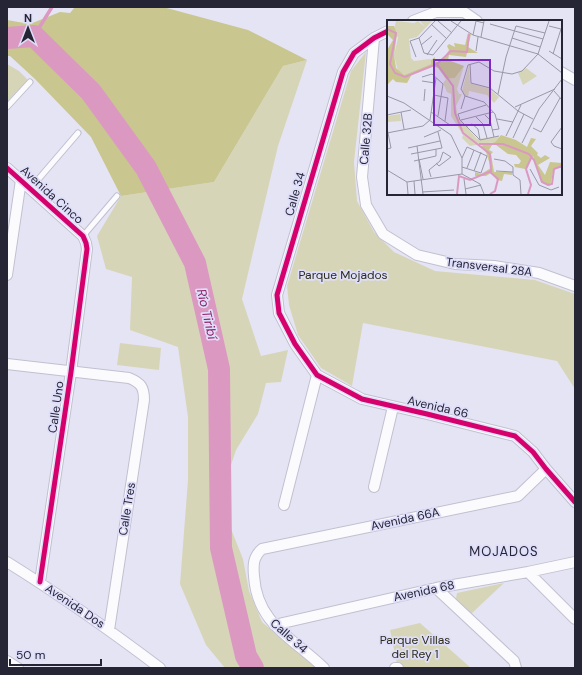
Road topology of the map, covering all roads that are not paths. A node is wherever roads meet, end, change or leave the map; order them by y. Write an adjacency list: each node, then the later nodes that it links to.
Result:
1 (416, 20): 2 (street)
2 (476, 20)
3 (387, 32): 4 (street, Calle 34)
4 (374, 38): 14 (street, Calle 32B); 21 (street, Calle 34)
5 (562, 73): 6 (street)
6 (575, 80)
7 (30, 82): 8 (lane)
8 (7, 107)
9 (78, 133): 12 (lane)
10 (7, 168): 11 (street, Avenida Cinco)
11 (21, 180): 12 (street, Avenida Cinco); 16 (street)
12 (30, 188): 15 (street, Avenida Cinco)
13 (117, 196): 15 (lane)
14 (383, 234): 18 (street, Transversal 28A)
15 (83, 236): 20 (street, Calle Uno)
16 (10, 240): 17 (street)
17 (7, 275)
18 (575, 286)
19 (7, 364): 20 (street)
20 (71, 372): 31 (street, Calle Uno); 35 (street, Calle Tres)
21 (317, 374): 22 (street, Avenida 66); 26 (street)
22 (393, 407): 23 (street, Avenida 66); 24 (street)
23 (546, 469): 25 (street, Avenida 66); 27 (street, Avenida 66A)
24 (374, 487)
25 (575, 502)
26 (284, 505)
27 (256, 554): 34 (street, Calle 34)
28 (7, 562): 31 (street, Avenida Dos)
29 (575, 562): 30 (street, Avenida 68)
30 (528, 572): 32 (street, Avenida 68); 33 (street)
31 (40, 582): 35 (street, Avenida Dos)
32 (436, 588): 34 (street, Avenida 68); 40 (street)
33 (575, 619)
34 (274, 625): 39 (street, Calle 34)
35 (109, 630): 38 (street, Avenida Dos)
36 (7, 661): 37 (street)
37 (18, 668)
38 (160, 668)
39 (324, 668)
40 (516, 668)

